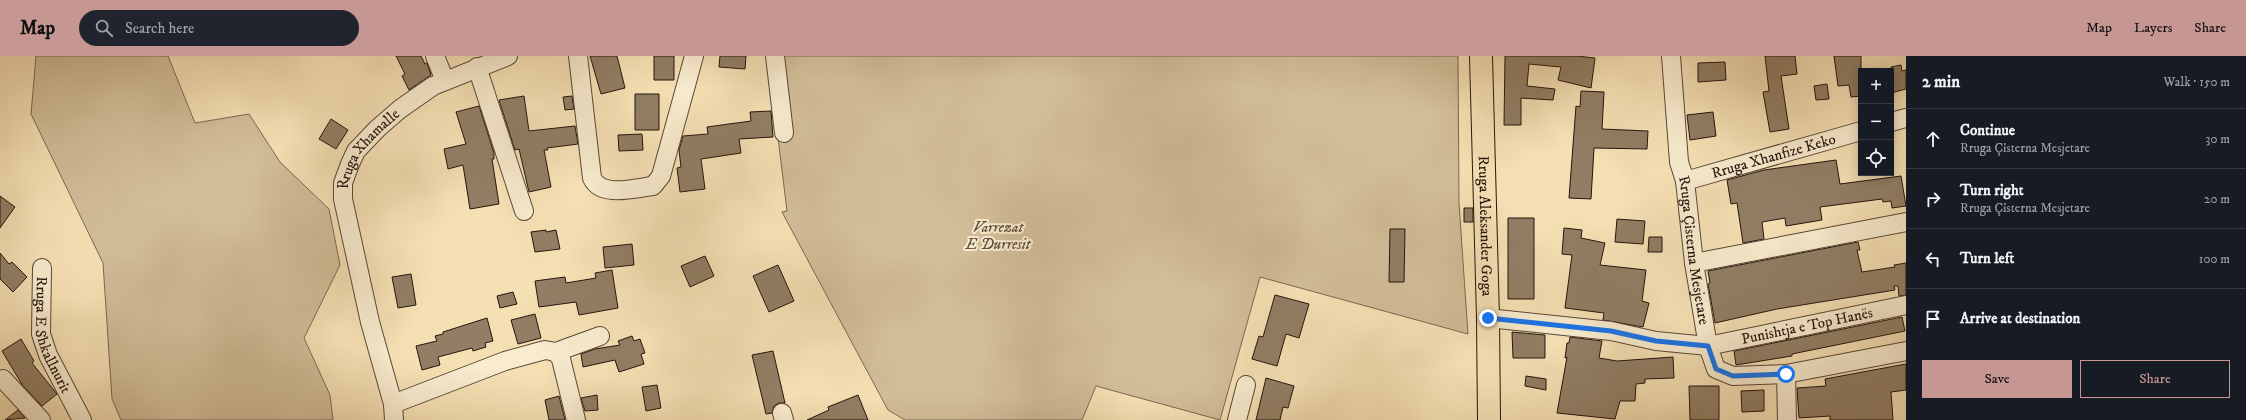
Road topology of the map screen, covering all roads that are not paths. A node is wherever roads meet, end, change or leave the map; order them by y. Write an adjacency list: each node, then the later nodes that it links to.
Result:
1 (435, 56): 9 (street)
2 (508, 56): 8 (street, Rruga Xhamalle)
3 (578, 56): 4 (street)
4 (694, 56)
5 (774, 56): 13 (street)
6 (1481, 56): 20 (main road, Rruga Aleksander Goga)
7 (1671, 56): 14 (street, Rruga Çisterna Mesjetare)
8 (477, 67): 9 (street, Rruga Xhamalle); 15 (street)
9 (445, 81): 28 (street, Rruga Xhamalle)
10 (1906, 118): 11 (street)
11 (1894, 121)
12 (1858, 132): 14 (street, Rruga Xhanfize Keko)
13 (784, 133)
14 (1685, 181): 17 (street, Rruga Çisterna Mesjetare)
15 (524, 211)
16 (1906, 222): 17 (street)
17 (1694, 263): 22 (street, Rruga Çisterna Mesjetare)
18 (42, 268): 30 (street, Rruga E Shkallnurit)
19 (1906, 305): 22 (street, Punishtja e Top Hanës)
20 (1488, 318): 22 (street, Punishtja e Top Hanës); 33 (main road, Rruga Aleksander Goga)
21 (600, 336): 24 (street)
22 (1708, 346): 25 (street, Rruga Çisterna Mesjetare)
23 (1906, 351): 25 (street, Rruga Çisterna Mesjetare)
24 (556, 352): 28 (street); 31 (street)
25 (1786, 374): 34 (street)
26 (3, 379): 29 (street)
27 (1246, 385): 32 (street)
28 (394, 412)
29 (41, 420)
30 (82, 420)
31 (576, 420)
32 (1237, 420)
33 (1489, 420)
34 (1787, 420)

